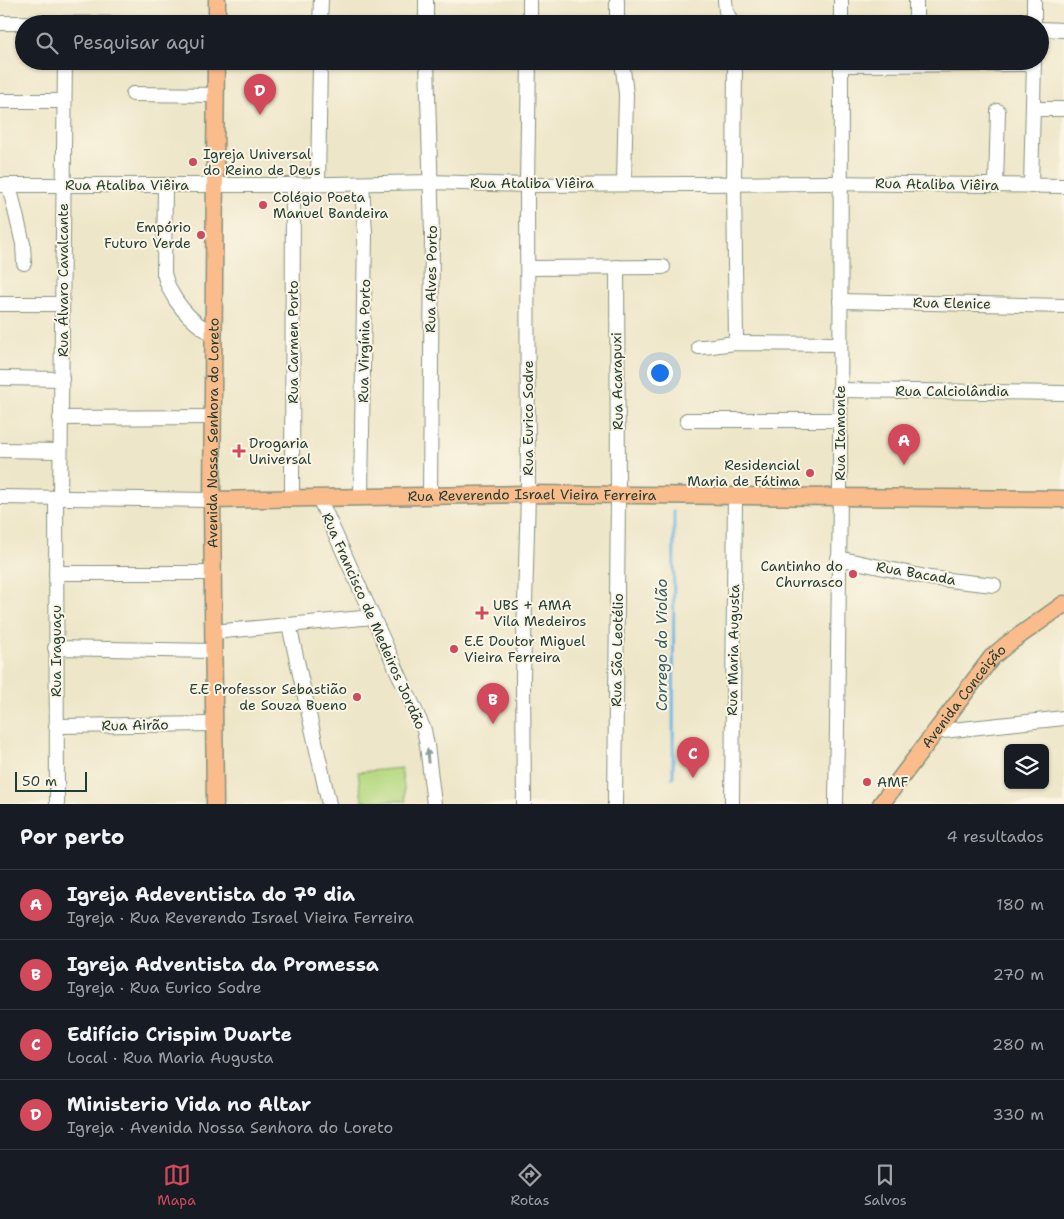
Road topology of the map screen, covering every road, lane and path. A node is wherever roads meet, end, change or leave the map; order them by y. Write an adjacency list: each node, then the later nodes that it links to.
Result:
1 (217, 0): 10 (main road)
2 (321, 0): 11 (street)
3 (426, 0): 12 (street)
4 (530, 0): 13 (street)
5 (617, 0): 14 (street)
6 (724, 0): 15 (street)
7 (841, 0): 16 (street)
8 (916, 0): 17 (street)
9 (1034, 0): 18 (street)
10 (217, 15)
11 (320, 15)
12 (426, 15)
13 (530, 15)
14 (617, 15)
15 (728, 15)
16 (841, 15)
17 (916, 15)
18 (1034, 15)
19 (0, 23): 20 (street)
20 (15, 23)
21 (1049, 29): 22 (street)
22 (1064, 30)
23 (65, 70): 34 (street, Rua Álvaro Cavalcante)
24 (216, 70): 33 (main road, Avenida Nossa Senhora do Loreto)
25 (320, 70): 43 (street)
26 (427, 70): 39 (street, Rua Alves Porto)
27 (529, 70): 45 (street, Rua Eurico Sodre)
28 (623, 70): 46 (street)
29 (734, 70): 40 (street)
30 (841, 70): 41 (street, Rua Itamonte)
31 (1034, 70): 36 (street)
32 (133, 94): 33 (street)
33 (216, 95): 48 (main road, Avenida Nossa Senhora do Loreto)
34 (64, 101): 35 (street); 47 (street, Rua Álvaro Cavalcante)
35 (0, 102)
36 (1033, 109): 37 (street); 52 (street)
37 (1064, 109)
38 (998, 110): 50 (street)
39 (431, 182): 44 (street, Rua Ataliba Viêira); 45 (street, Rua Ataliba Viêira); 78 (street, Rua Alves Porto)
40 (734, 183): 41 (street, Rua Ataliba Viêira); 46 (street, Rua Ataliba Viêira); 63 (street)
41 (842, 183): 50 (street, Rua Ataliba Viêira); 58 (street, Rua Itamonte)
42 (165, 184): 47 (street, Rua Ataliba Viêira); 48 (street, Rua Ataliba Viêira); 62 (street)
43 (318, 184): 44 (street, Rua Ataliba Viêira); 49 (street, Rua Ataliba Viêira)
44 (362, 184): 85 (street, Rua Virgínia Porto)
45 (527, 184): 46 (street, Rua Ataliba Viêira); 57 (street, Rua Eurico Sodre)
46 (624, 184)
47 (64, 185): 51 (street, Rua Ataliba Viêira); 60 (street, Rua Álvaro Cavalcante)
48 (215, 185): 49 (street, Rua Ataliba Viêira); 62 (main road, Avenida Nossa Senhora do Loreto)
49 (293, 185): 83 (street, Rua Carmen Porto)
50 (996, 185): 52 (street, Rua Ataliba Viêira)
51 (5, 186): 54 (street)
52 (1031, 186): 53 (street, Rua Ataliba Viêira)
53 (1064, 186)
54 (24, 263)
55 (617, 267): 56 (street); 57 (street); 79 (street, Rua Acarapuxi)
56 (663, 267)
57 (528, 268): 76 (street, Rua Eurico Sodre)
58 (840, 301): 61 (street, Rua Elenice); 64 (street, Rua Itamonte)
59 (0, 304): 60 (street)
60 (62, 304): 67 (street, Rua Álvaro Cavalcante)
61 (1064, 306)
62 (214, 335): 70 (main road, Avenida Nossa Senhora do Loreto)
63 (736, 343): 64 (street); 65 (street)
64 (840, 344): 68 (street, Rua Itamonte)
65 (699, 347)
66 (0, 378): 67 (street)
67 (62, 379): 71 (street, Rua Álvaro Cavalcante)
68 (839, 390): 69 (street, Rua Calciolândia); 73 (street, Rua Itamonte)
69 (1064, 393)
70 (213, 417): 71 (street); 87 (main road, Avenida Nossa Senhora do Loreto)
71 (60, 418): 75 (street, Rua Álvaro Cavalcante)
72 (687, 420): 73 (street)
73 (839, 420): 80 (street, Rua Itamonte)
74 (0, 450): 75 (street)
75 (60, 451): 82 (street, Rua Álvaro Cavalcante)
76 (528, 494): 78 (main road, Rua Reverendo Israel Vieira Ferreira); 79 (main road, Rua Reverendo Israel Vieira Ferreira); 106 (street, Rua Eurico Sodre)
77 (735, 495): 79 (main road, Rua Reverendo Israel Vieira Ferreira); 80 (main road, Rua Reverendo Israel Vieira Ferreira); 108 (street, Rua Maria Augusta)
78 (430, 496): 85 (main road, Rua Reverendo Israel Vieira Ferreira)
79 (618, 496): 107 (street, Rua São Leotélio)
80 (840, 496): 86 (main road, Rua Reverendo Israel Vieira Ferreira); 88 (street, Rua Itamonte)
81 (0, 497): 82 (street, Rua Reverendo Israel Vieira Ferreira)
82 (58, 498): 87 (street, Rua Reverendo Israel Vieira Ferreira); 89 (street, Rua Iraguaçu)
83 (292, 498): 84 (main road, Rua Reverendo Israel Vieira Ferreira); 87 (main road, Rua Reverendo Israel Vieira Ferreira)
84 (319, 498): 85 (main road, Rua Reverendo Israel Vieira Ferreira); 93 (street, Rua Francisco de Medeiros Jordão)
85 (361, 498)
86 (1064, 499)
87 (212, 500): 90 (main road, Avenida Nossa Senhora do Loreto)
88 (838, 558): 91 (street, Rua Bacada); 109 (street, Rua Itamonte)
89 (56, 573): 90 (street); 96 (street, Rua Iraguaçu)
90 (214, 573): 95 (main road, Avenida Nossa Senhora do Loreto)
91 (994, 585)
92 (1064, 604): 101 (main road, Avenida Conceição)
93 (373, 617): 94 (street); 105 (street, Rua Francisco de Medeiros Jordão, one-way to 93)
94 (289, 625): 95 (street); 104 (street)
95 (213, 632): 97 (main road, Avenida Nossa Senhora do Loreto)
96 (55, 648): 97 (street); 100 (street, Rua Iraguaçu)
97 (213, 650): 99 (main road, Avenida Nossa Senhora do Loreto)
98 (1064, 718): 101 (street)
99 (214, 724): 100 (street, Rua Airão); 103 (main road, Avenida Nossa Senhora do Loreto)
100 (56, 726): 102 (street, Rua Iraguaçu)
101 (934, 732): 110 (main road, Avenida Conceição)
102 (57, 804)
103 (215, 804)
104 (329, 804)
105 (434, 804)
106 (524, 804)
107 (615, 804)
108 (732, 804)
109 (836, 804)
110 (881, 804)

